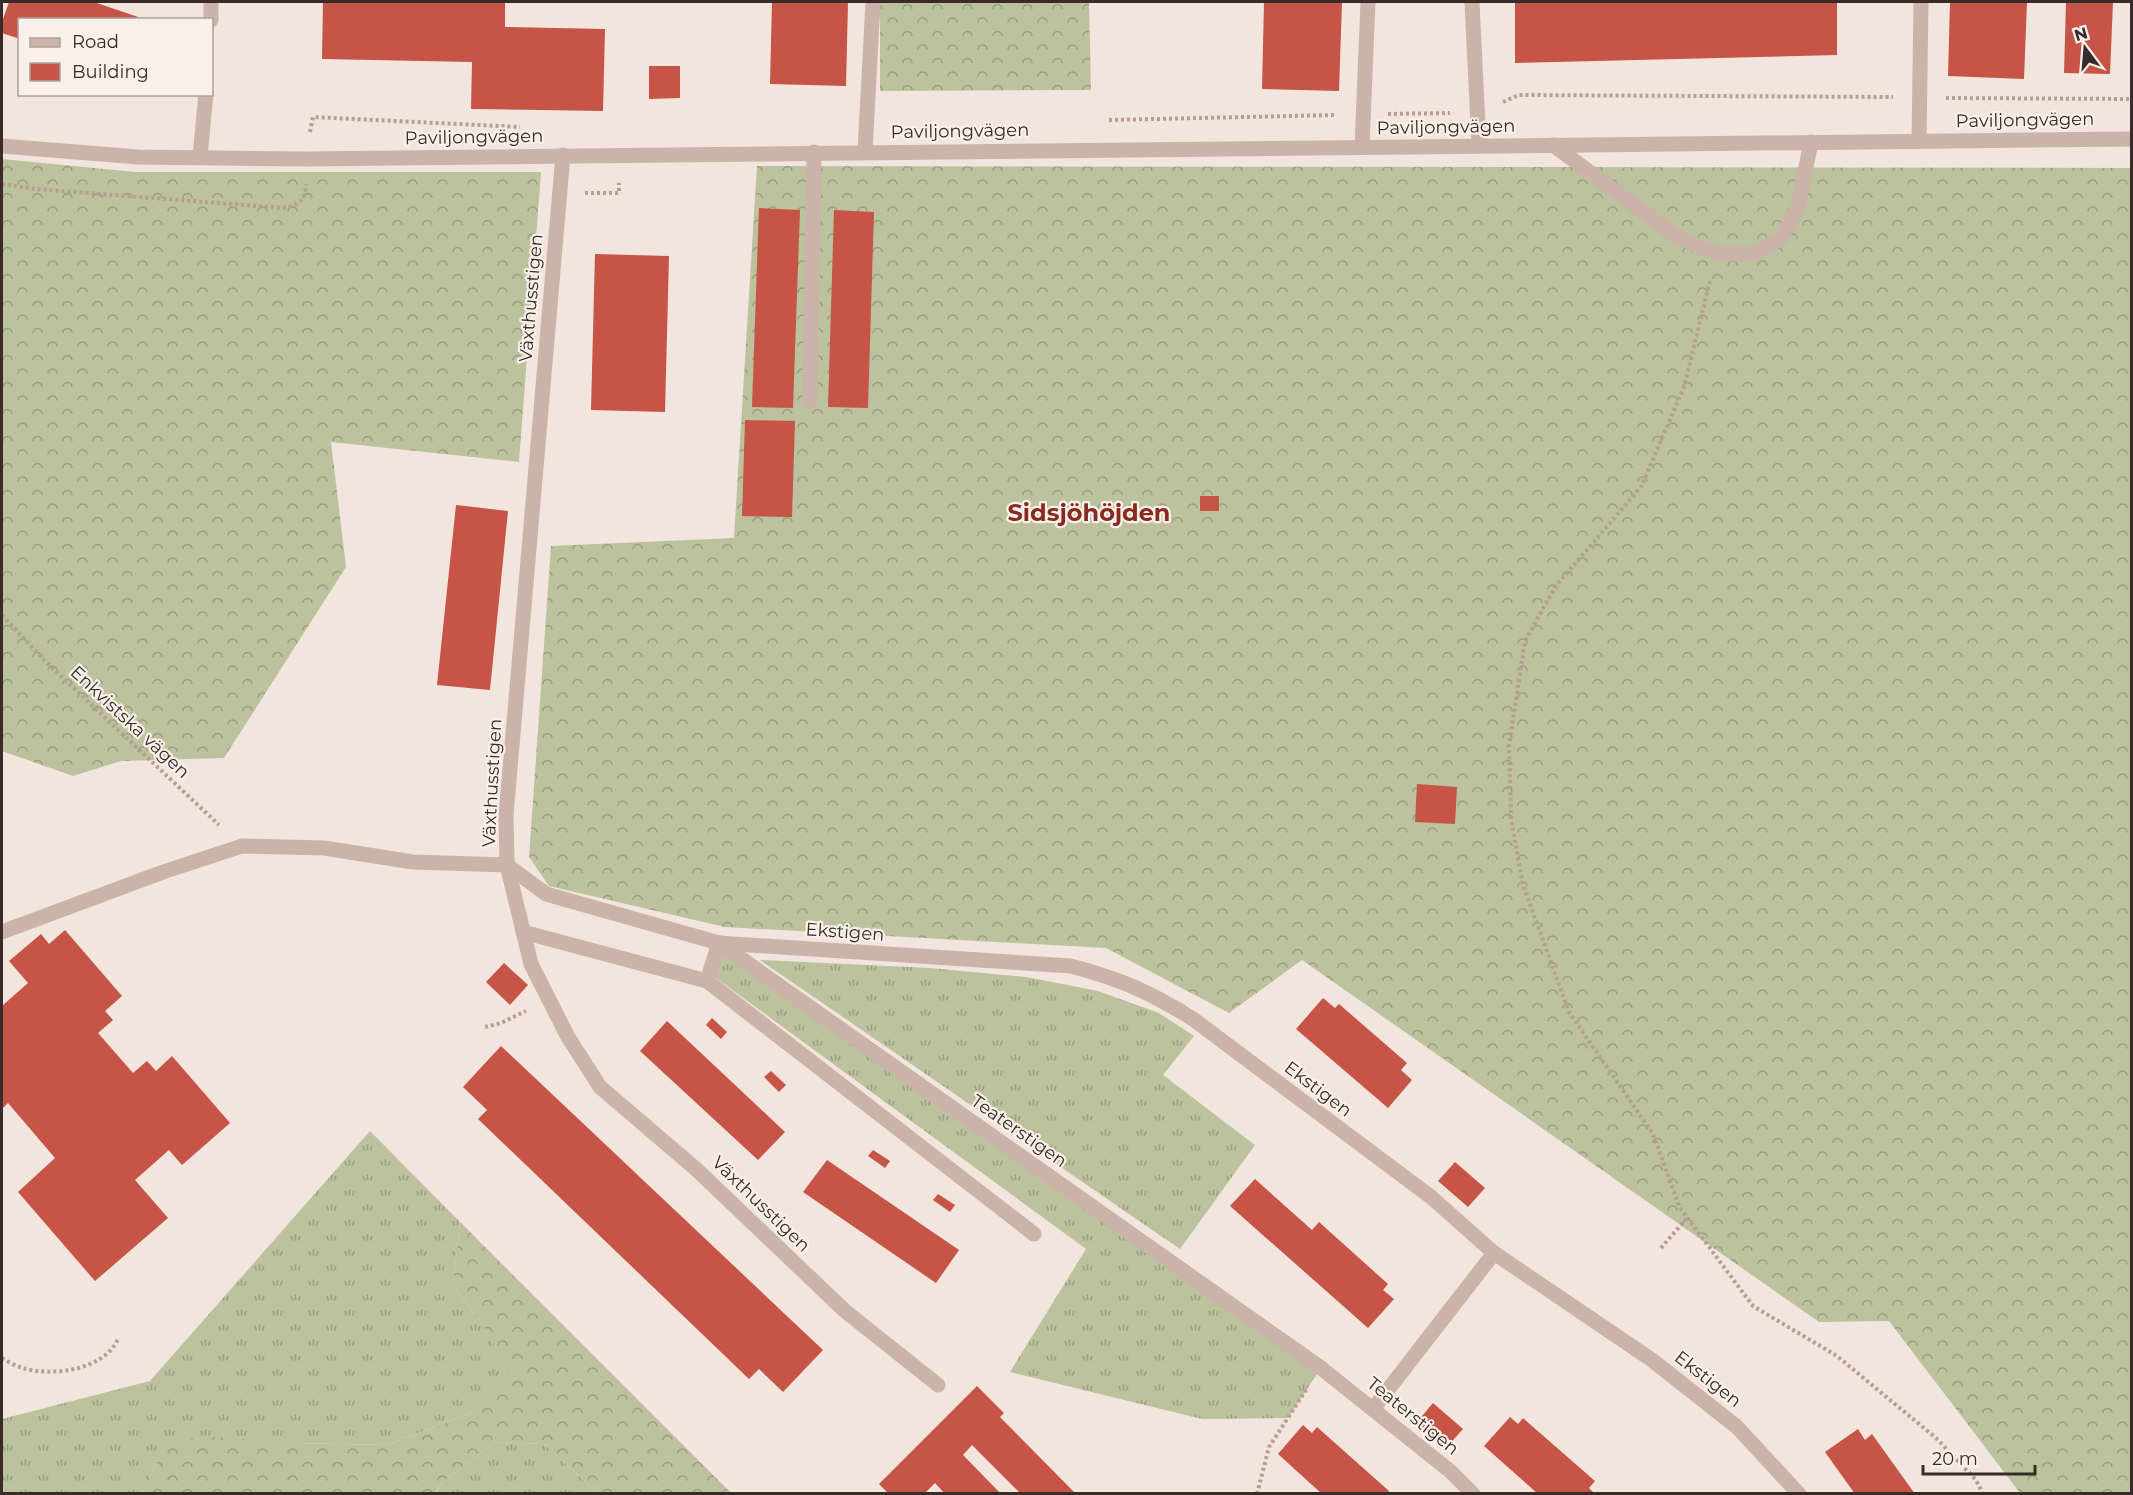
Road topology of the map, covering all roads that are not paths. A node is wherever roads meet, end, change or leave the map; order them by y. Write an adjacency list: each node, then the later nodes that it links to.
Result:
1 (211, 2): 6 (street)
2 (873, 2): 16 (street)
3 (1368, 2): 14 (street)
4 (1472, 2): 13 (street)
5 (1921, 2): 9 (street)
6 (211, 18)
7 (206, 96): 18 (street)
8 (2132, 139): 9 (street, Paviljongvägen)
9 (1918, 141): 10 (street, Paviljongvägen)
10 (1811, 142): 11 (street, Paviljongvägen); 11 (street)
11 (1553, 145): 13 (street, Paviljongvägen)
12 (2, 146): 18 (street, Paviljongvägen)
13 (1479, 146): 14 (street, Paviljongvägen)
14 (1362, 147): 16 (street, Paviljongvägen)
15 (814, 152): 16 (street, Paviljongvägen); 17 (street, Paviljongvägen); 19 (street)
16 (865, 152)
17 (563, 155): 18 (street, Paviljongvägen); 20 (street, Växthusstigen)
18 (200, 156)
19 (810, 400)
20 (507, 866): 21 (street); 22 (street, Växthusstigen); 23 (street, Teaterstigen)
21 (2, 932)
22 (523, 932): 24 (street); 27 (street, Växthusstigen)
23 (719, 943): 24 (street); 26 (street, Ekstigen); 28 (street, Teaterstigen)
24 (707, 981): 25 (street)
25 (1034, 1234)
26 (1494, 1253): 28 (street); 30 (street, Ekstigen)
27 (938, 1385)
28 (1373, 1409): 29 (street, Teaterstigen)
29 (1473, 1494)
30 (1799, 1494)

